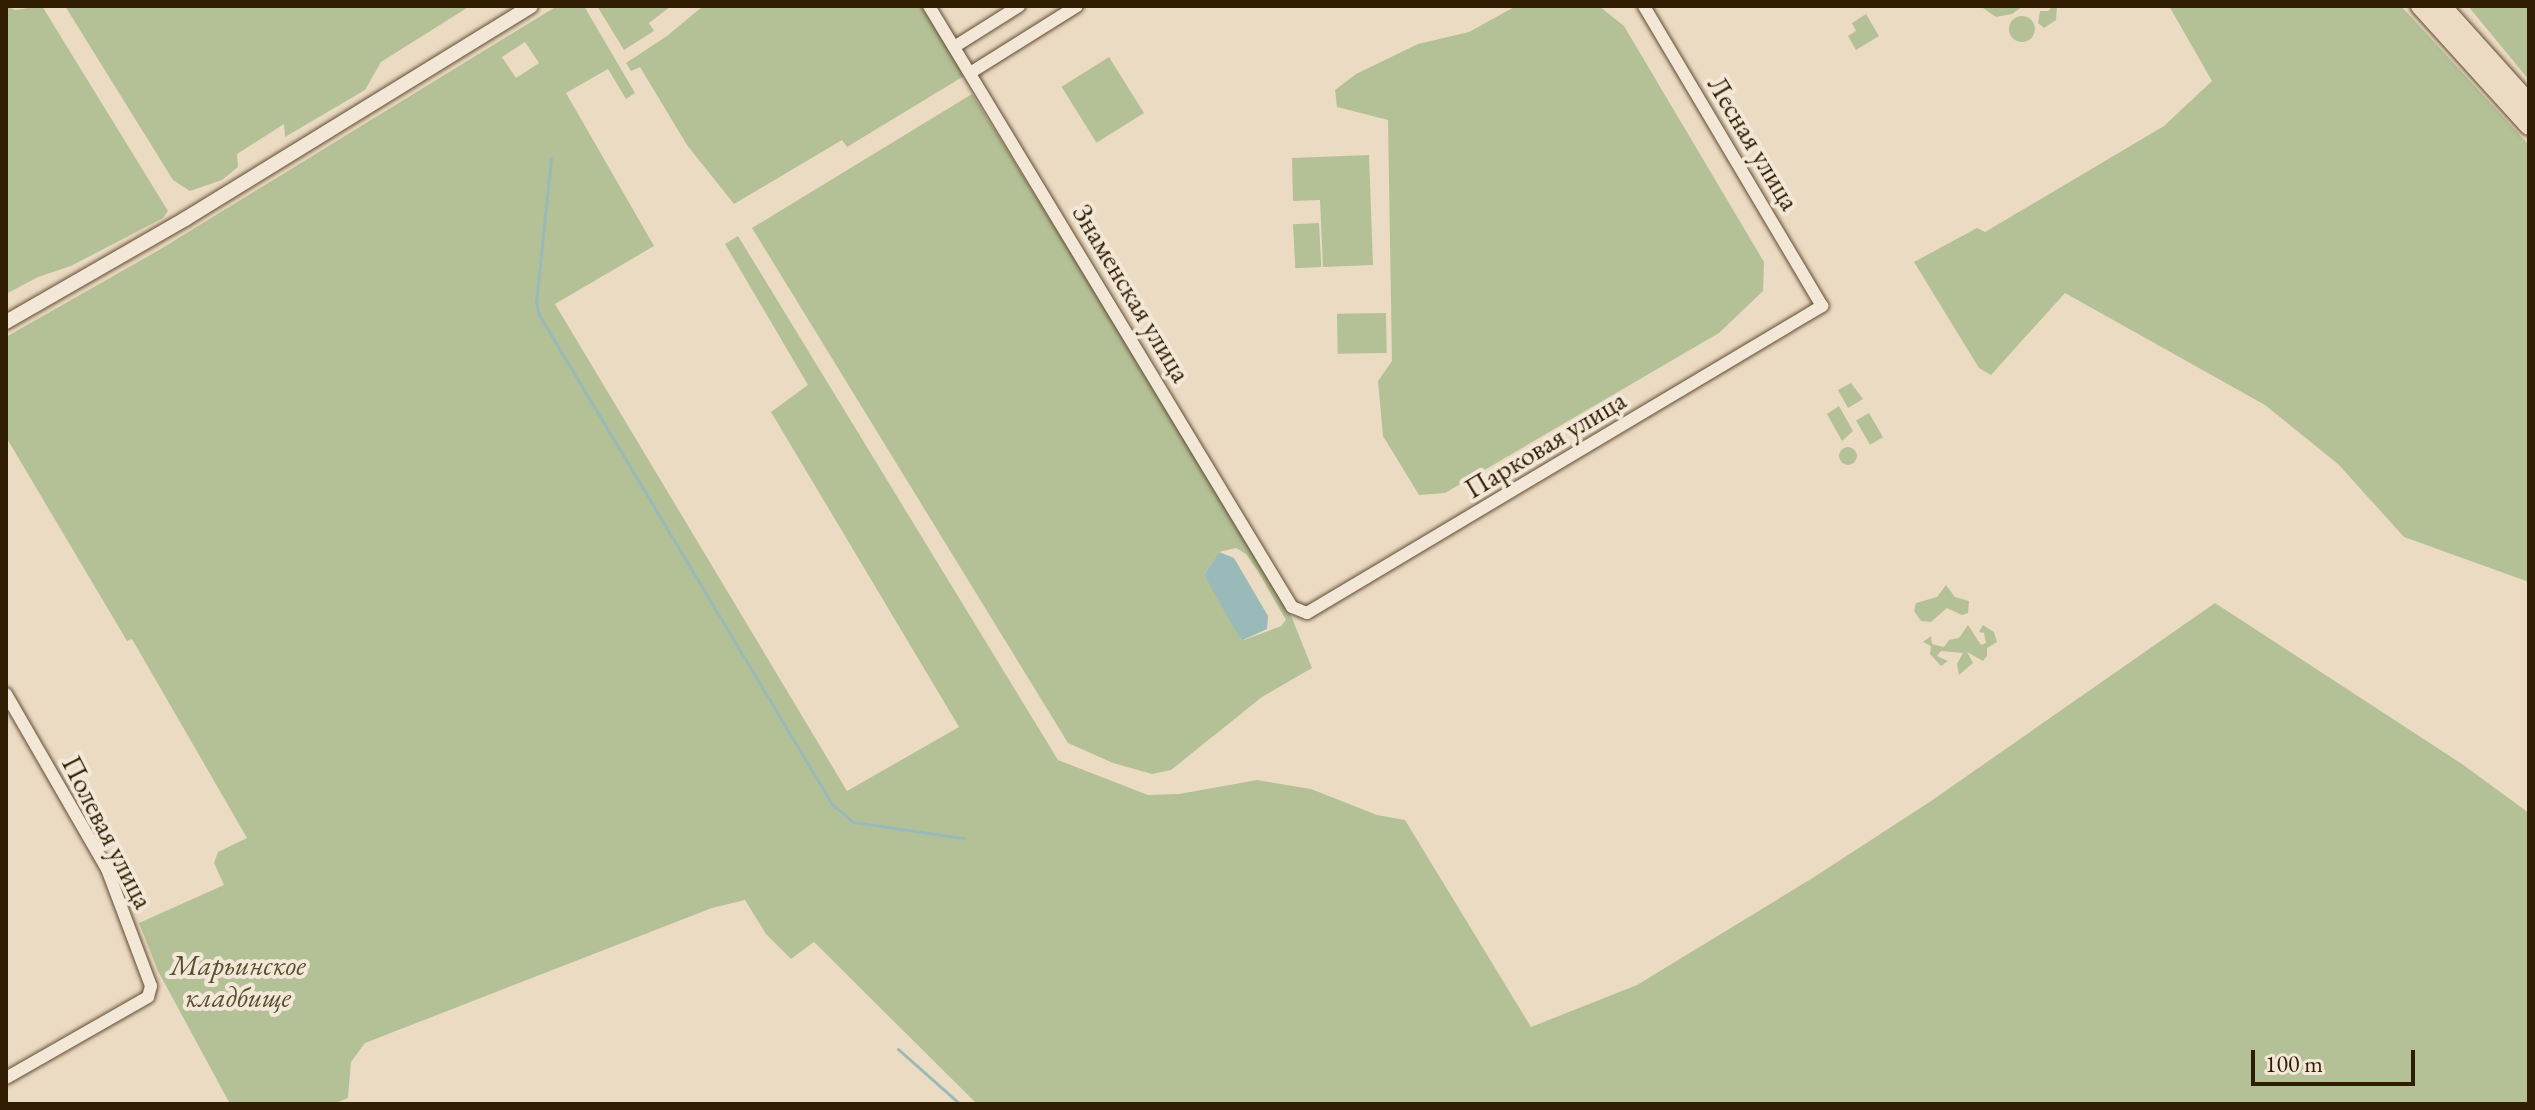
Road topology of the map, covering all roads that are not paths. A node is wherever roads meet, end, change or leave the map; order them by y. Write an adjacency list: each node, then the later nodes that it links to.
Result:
1 (531, 6): 13 (street)
2 (929, 6): 8 (street, Знаменская улица)
3 (1019, 6): 8 (street)
4 (1077, 6): 9 (street)
5 (1644, 6): 12 (street, Лесная улица)
6 (2420, 6): 11 (main road)
7 (2442, 6): 10 (main road)
8 (954, 47): 9 (street, Знаменская улица)
9 (970, 73): 14 (street, Знаменская улица)
10 (2529, 103)
11 (2529, 126)
12 (1822, 306): 14 (street, Парковая улица)
13 (6, 322)
14 (1292, 607)
15 (6, 694): 16 (street, Полевая улица)
16 (6, 1078)

